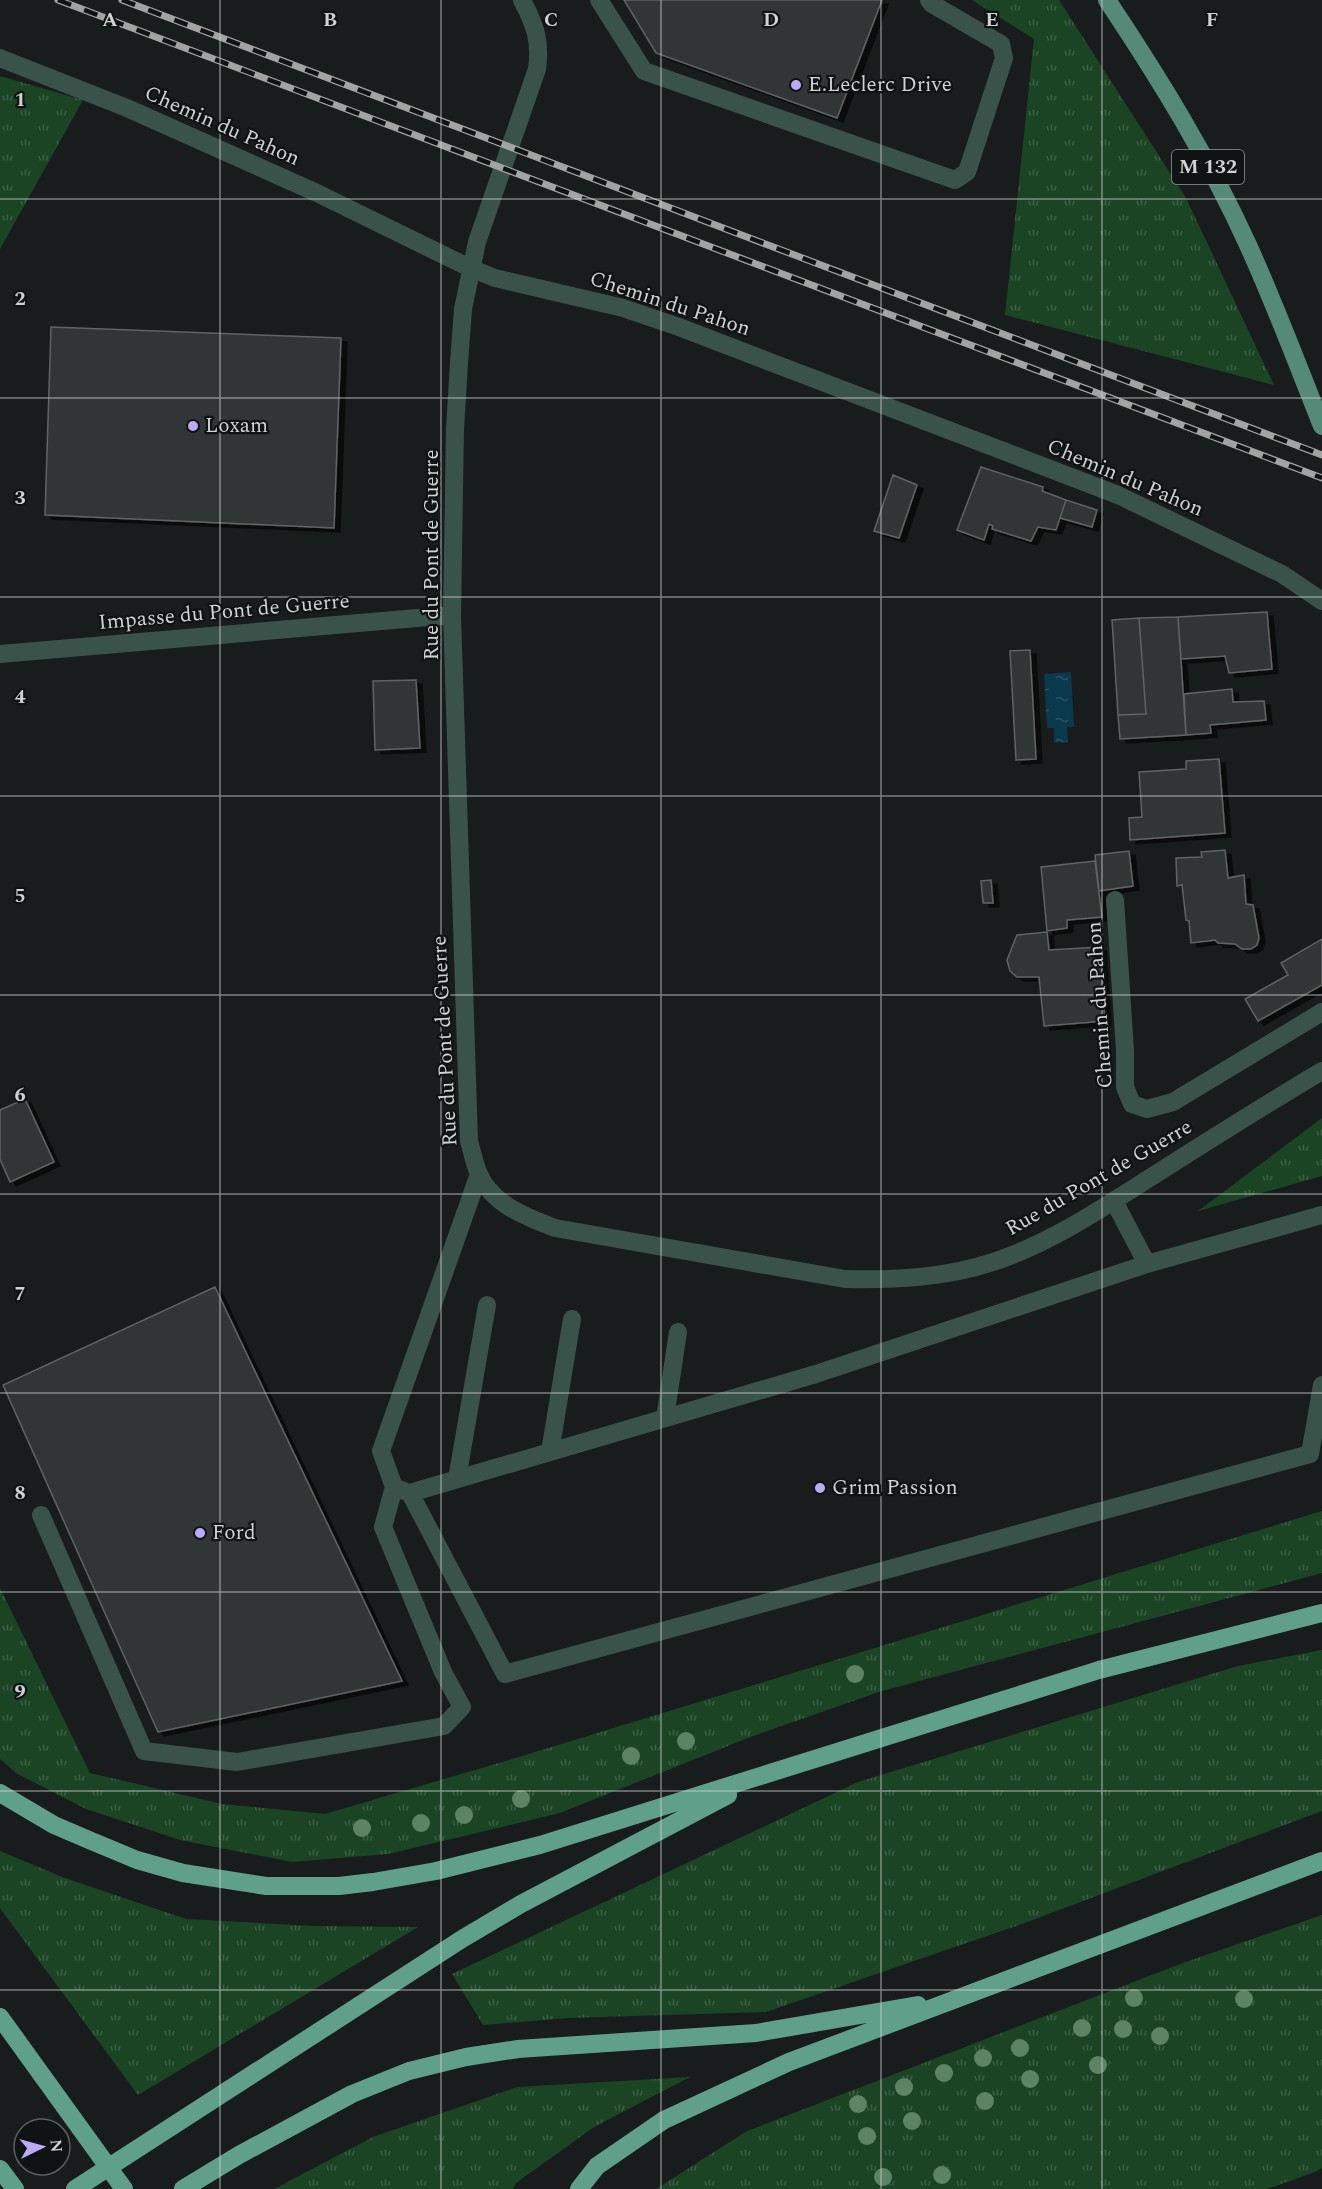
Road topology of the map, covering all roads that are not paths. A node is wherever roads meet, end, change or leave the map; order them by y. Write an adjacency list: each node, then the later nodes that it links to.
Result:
1 (522, 0): 6 (street, Rue du Pont de Guerre)
2 (599, 0): 3 (street)
3 (929, 0)
4 (1107, 0): 7 (main road, M 132)
5 (0, 58): 6 (street, Chemin du Pahon)
6 (470, 268): 8 (street, Chemin du Pahon); 9 (street, Rue du Pont de Guerre)
7 (1322, 426)
8 (1322, 601)
9 (452, 615): 10 (street, Impasse du Pont de Guerre); 14 (street, Rue du Pont de Guerre)
10 (0, 654)
11 (1115, 900): 12 (street, Chemin du Pahon)
12 (1322, 1012)
13 (1322, 1071): 15 (street, Rue du Pont de Guerre)
14 (479, 1174): 15 (street, Rue du Pont de Guerre); 25 (street)
15 (1114, 1201): 17 (street)
16 (1322, 1215): 17 (street)
17 (1147, 1264): 22 (street)
18 (487, 1305): 24 (street)
19 (572, 1319): 23 (street)
20 (678, 1332): 22 (street)
21 (1322, 1385): 25 (street)
22 (665, 1418): 23 (street)
23 (550, 1452): 24 (street)
24 (457, 1479): 25 (street)
25 (402, 1490): 26 (street)
26 (41, 1515)
27 (1322, 1613): 28 (highway)
28 (766, 1775): 29 (highway); 37 (highway)
29 (0, 1793)
30 (1322, 1861): 31 (highway)
31 (959, 1998): 39 (highway); 40 (highway)
32 (0, 2017): 38 (highway)
33 (0, 2169): 36 (highway)
34 (0, 2181): 35 (highway)
35 (4, 2189)
36 (15, 2189)
37 (75, 2189)
38 (124, 2189)
39 (183, 2189)
40 (579, 2189)

